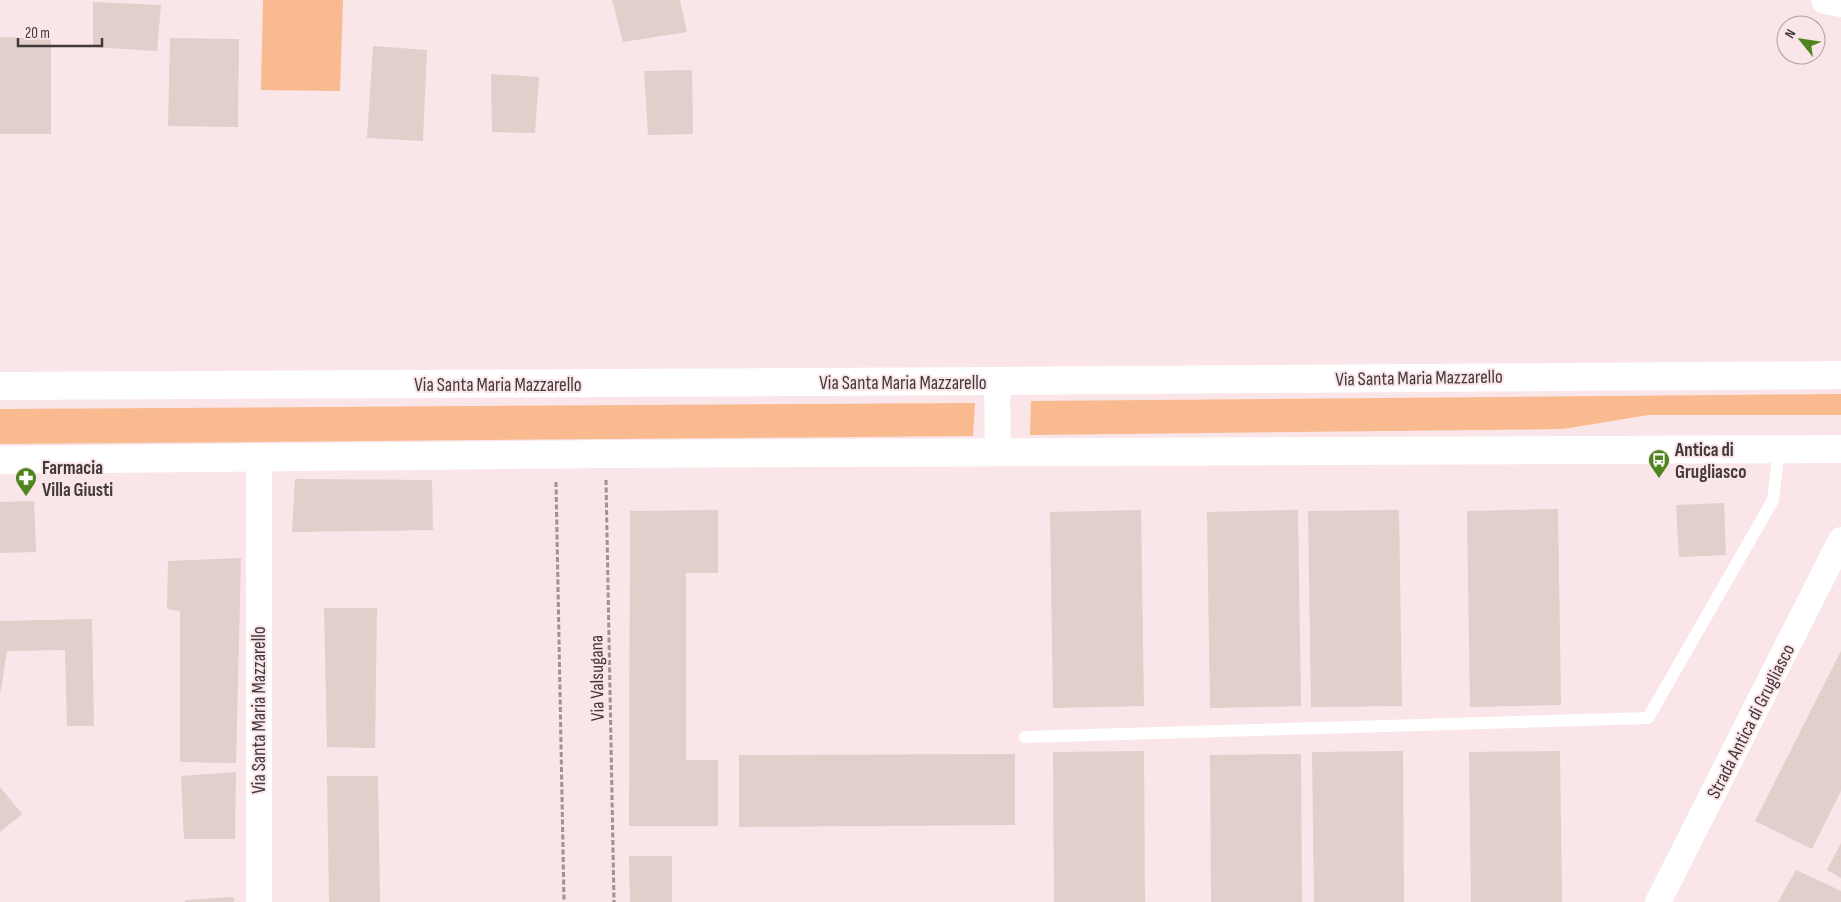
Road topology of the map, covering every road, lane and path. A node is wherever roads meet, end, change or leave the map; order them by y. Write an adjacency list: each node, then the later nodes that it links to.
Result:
1 (1825, 0): 2 (main road)
2 (1841, 3)
3 (1841, 374): 4 (main road, Via Santa Maria Mazzarello)
4 (997, 381): 5 (main road, Via Santa Maria Mazzarello); 8 (street, Via Santa Maria Mazzarello)
5 (0, 386)
6 (1779, 449): 7 (main road); 8 (main road); 14 (lane)
7 (1841, 449)
8 (998, 452): 10 (main road)
9 (556, 454): 10 (main road); 11 (main road); 16 (path)
10 (606, 454): 17 (path, Via Valsugana)
11 (259, 457): 12 (main road); 15 (street, Via Santa Maria Mazzarello)
12 (0, 460)
13 (1841, 540): 18 (street, Strada Antica di Grugliasco)
14 (1025, 738)
15 (259, 902)
16 (564, 902)
17 (614, 902)
18 (1658, 902)

